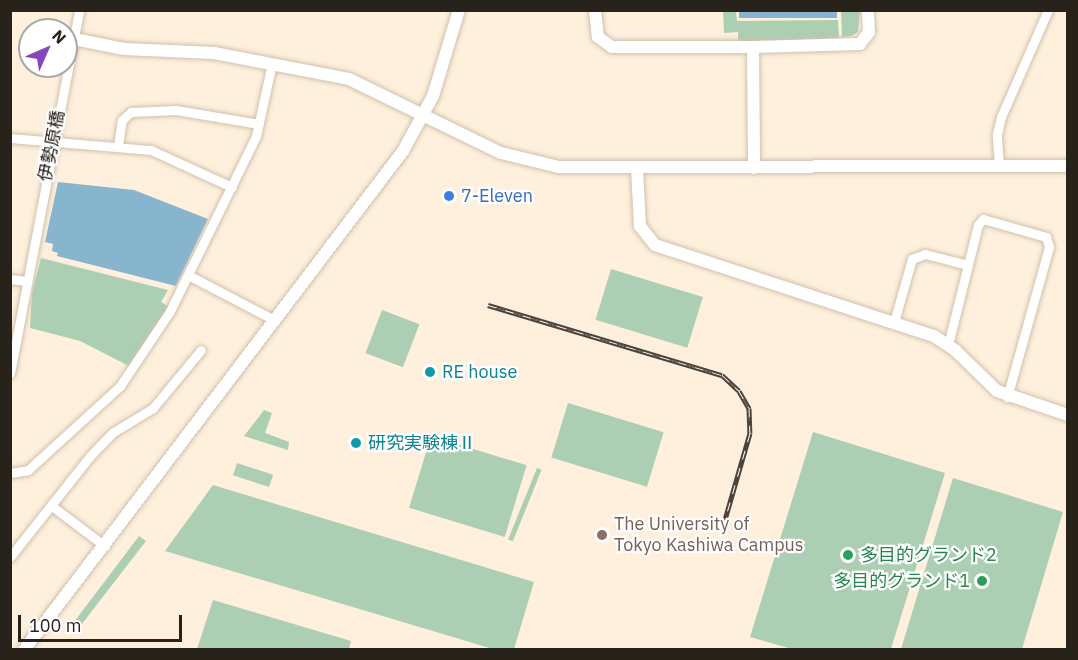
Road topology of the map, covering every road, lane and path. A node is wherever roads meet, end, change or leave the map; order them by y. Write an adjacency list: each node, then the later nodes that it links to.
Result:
1 (459, 10): 9 (street)
2 (595, 10): 6 (street)
3 (868, 10): 6 (street)
4 (1048, 10): 14 (street)
5 (78, 40): 7 (street)
6 (753, 47): 16 (street)
7 (272, 63): 9 (street); 10 (street)
8 (66, 78): 12 (street, 伊勢原橋)
9 (425, 114): 17 (street); 23 (street)
10 (259, 124): 13 (street); 18 (street)
11 (10, 138): 12 (street)
12 (54, 140): 13 (street); 22 (street, 伊勢原橋)
13 (118, 145): 18 (street)
14 (999, 166): 15 (street); 16 (street)
15 (1068, 166)
16 (754, 168): 17 (street)
17 (637, 169): 24 (street)
18 (232, 187): 20 (street)
19 (968, 265): 24 (street); 26 (street); 29 (street)
20 (190, 276): 23 (street); 31 (street)
21 (10, 279): 22 (street)
22 (27, 281): 25 (street, 伊勢原橋)
23 (274, 320): 33 (street)
24 (894, 322): 26 (street)
25 (15, 332): 28 (street, 伊勢原橋)
26 (948, 345): 29 (street)
27 (201, 350): 32 (street)
28 (10, 373)
29 (1007, 397): 30 (street)
30 (1068, 415)
31 (10, 473)
32 (52, 507): 33 (street); 34 (street)
33 (105, 546): 35 (street)
34 (10, 557)
35 (24, 650)

